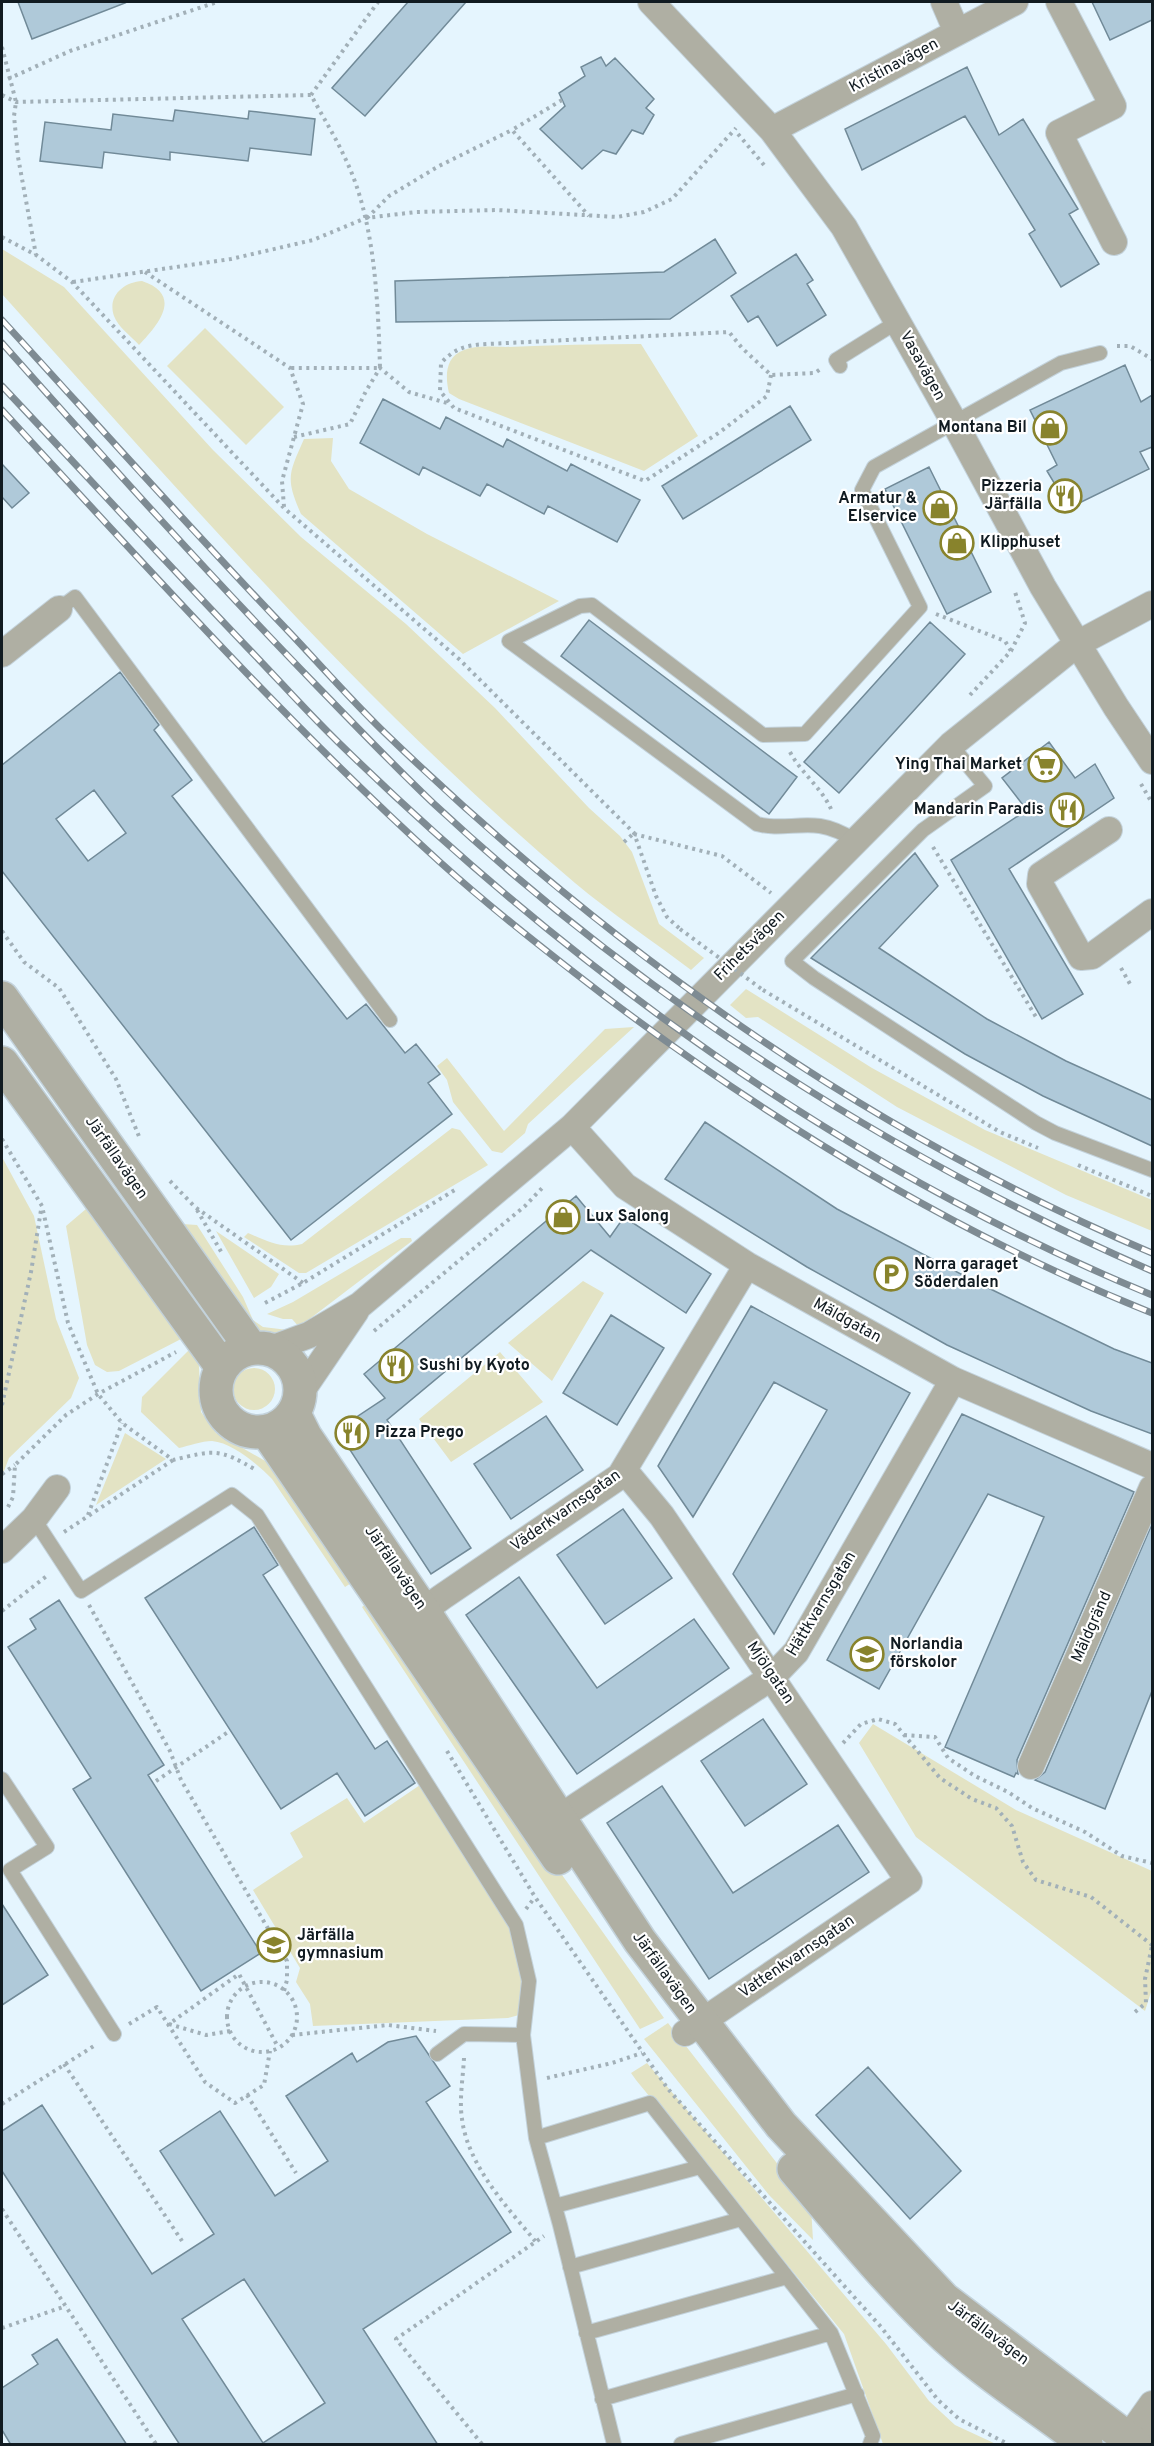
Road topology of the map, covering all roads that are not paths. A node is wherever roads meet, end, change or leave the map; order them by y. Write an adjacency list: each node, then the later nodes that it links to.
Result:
1 (651, 2): 6 (street, Vasavägen)
2 (944, 2): 5 (street)
3 (1015, 2): 5 (street, Kristinavägen)
4 (1059, 2): 7 (street)
5 (957, 32): 6 (street, Kristinavägen)
6 (772, 130): 8 (street, Vasavägen)
7 (1114, 242)
8 (897, 322): 10 (lane); 11 (street, Vasavägen)
9 (1100, 353): 11 (lane)
10 (838, 363)
11 (954, 422): 14 (street, Vasavägen); 19 (lane)
12 (1152, 604): 14 (street, Frihetsvägen)
13 (59, 609): 15 (street); 22 (lane)
14 (1077, 644): 16 (street, Frihetsvägen); 17 (street, Vasavägen)
15 (2, 654)
16 (951, 746): 19 (street, Frihetsvägen); 25 (lane)
17 (1152, 761)
18 (1109, 830): 20 (street)
19 (848, 836): 24 (street, Frihetsvägen)
20 (1152, 912)
21 (2, 998): 28 (street, Järfällavägen)
22 (390, 1020)
23 (2, 1063): 29 (street)
24 (572, 1127): 26 (street, Mäldgatan); 27 (street, Frihetsvägen)
25 (1152, 1170)
26 (747, 1265): 30 (street, Mäldgatan); 34 (street, Väderkvarnsgatan)
27 (360, 1305): 28 (street, Frihetsvägen); 31 (street, Frihetsvägen)
28 (261, 1349): 29 (street); 31 (street)
29 (222, 1367): 32 (street)
30 (953, 1380): 33 (street, Mäldgatan); 40 (street, Hättkvarnsgatan)
31 (298, 1403): 32 (street); 39 (street, Järfällavägen)
32 (267, 1432): 39 (street, Järfällavägen)
33 (1152, 1466)
34 (624, 1470): 39 (street, Väderkvarnsgatan); 40 (street, Mjölgatan)
35 (57, 1488): 37 (street)
36 (1152, 1488): 41 (street, Mäldgränd)
37 (34, 1519): 38 (street); 47 (lane)
38 (2, 1550)
39 (412, 1620): 43 (street, Järfällavägen)
40 (772, 1677): 43 (street, Hättkvarnsgatan); 44 (street, Mjölgatan)
41 (1031, 1766)
42 (2, 1779): 46 (lane)
43 (550, 1825): 45 (street, Järfällavägen)
44 (909, 1881): 45 (street, Vattenkvarnsgatan)
45 (693, 2028): 57 (street, Järfällavägen); 61 (street, Järfällavägen)
46 (114, 2034)
47 (523, 2035): 48 (lane); 49 (lane)
48 (437, 2054)
49 (536, 2138): 50 (lane); 51 (lane)
50 (700, 2167): 51 (lane); 52 (lane)
51 (555, 2206): 53 (lane)
52 (741, 2219): 53 (lane); 54 (lane)
53 (570, 2267): 55 (lane)
54 (787, 2277): 55 (lane); 56 (lane)
55 (586, 2333): 59 (lane)
56 (831, 2333): 58 (lane); 59 (lane)
57 (1010, 2390): 65 (street); 66 (street, Järfällavägen)
58 (857, 2394): 63 (lane); 64 (lane)
59 (602, 2399): 62 (lane)
60 (1152, 2404): 61 (street)
61 (1138, 2442)
62 (614, 2445)
63 (681, 2445)
64 (870, 2445)
65 (1058, 2445)
66 (1086, 2445)

